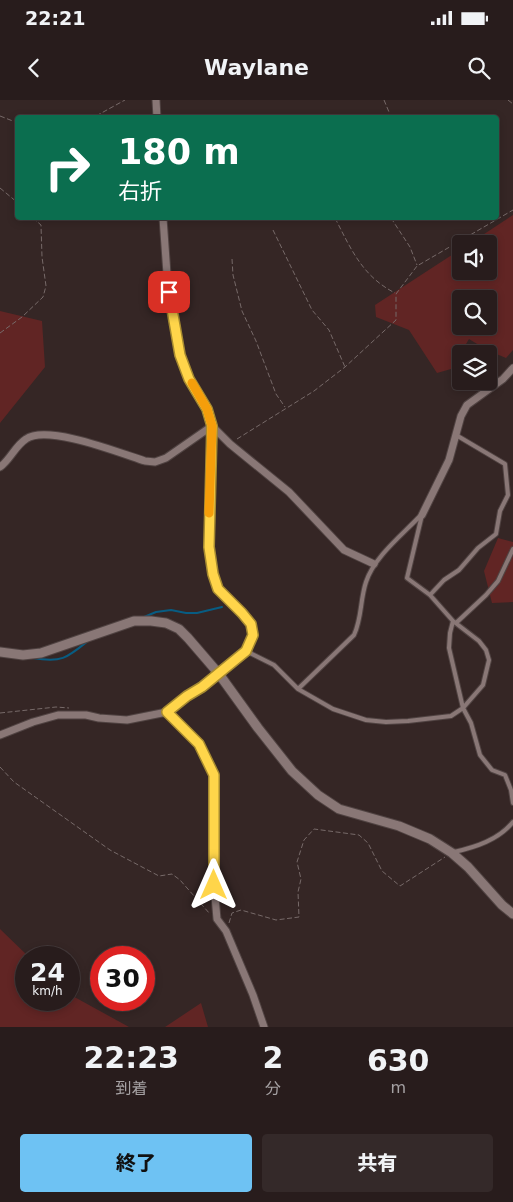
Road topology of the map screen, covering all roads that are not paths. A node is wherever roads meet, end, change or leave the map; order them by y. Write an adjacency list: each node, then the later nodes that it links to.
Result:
1 (156, 100): 2 (street)
2 (157, 115)
3 (163, 220): 5 (street)
4 (512, 369): 6 (street)
5 (212, 426): 7 (street); 10 (street); 13 (street)
6 (456, 435): 8 (street); 11 (lane)
7 (0, 467)
8 (422, 514): 10 (lane); 11 (lane)
9 (513, 549): 12 (lane)
10 (374, 564): 16 (lane)
11 (430, 595): 12 (lane)
12 (454, 622): 17 (lane); 17 (lane)
13 (246, 651): 15 (street); 16 (lane)
14 (0, 652): 15 (street)
15 (219, 674): 18 (street); 22 (street)
16 (298, 689): 17 (lane)
17 (464, 708): 20 (lane)
18 (167, 712): 19 (street); 24 (street)
19 (0, 735)
20 (513, 803)
21 (513, 822): 22 (lane)
22 (452, 853): 23 (street)
23 (513, 914)
24 (264, 1027)

